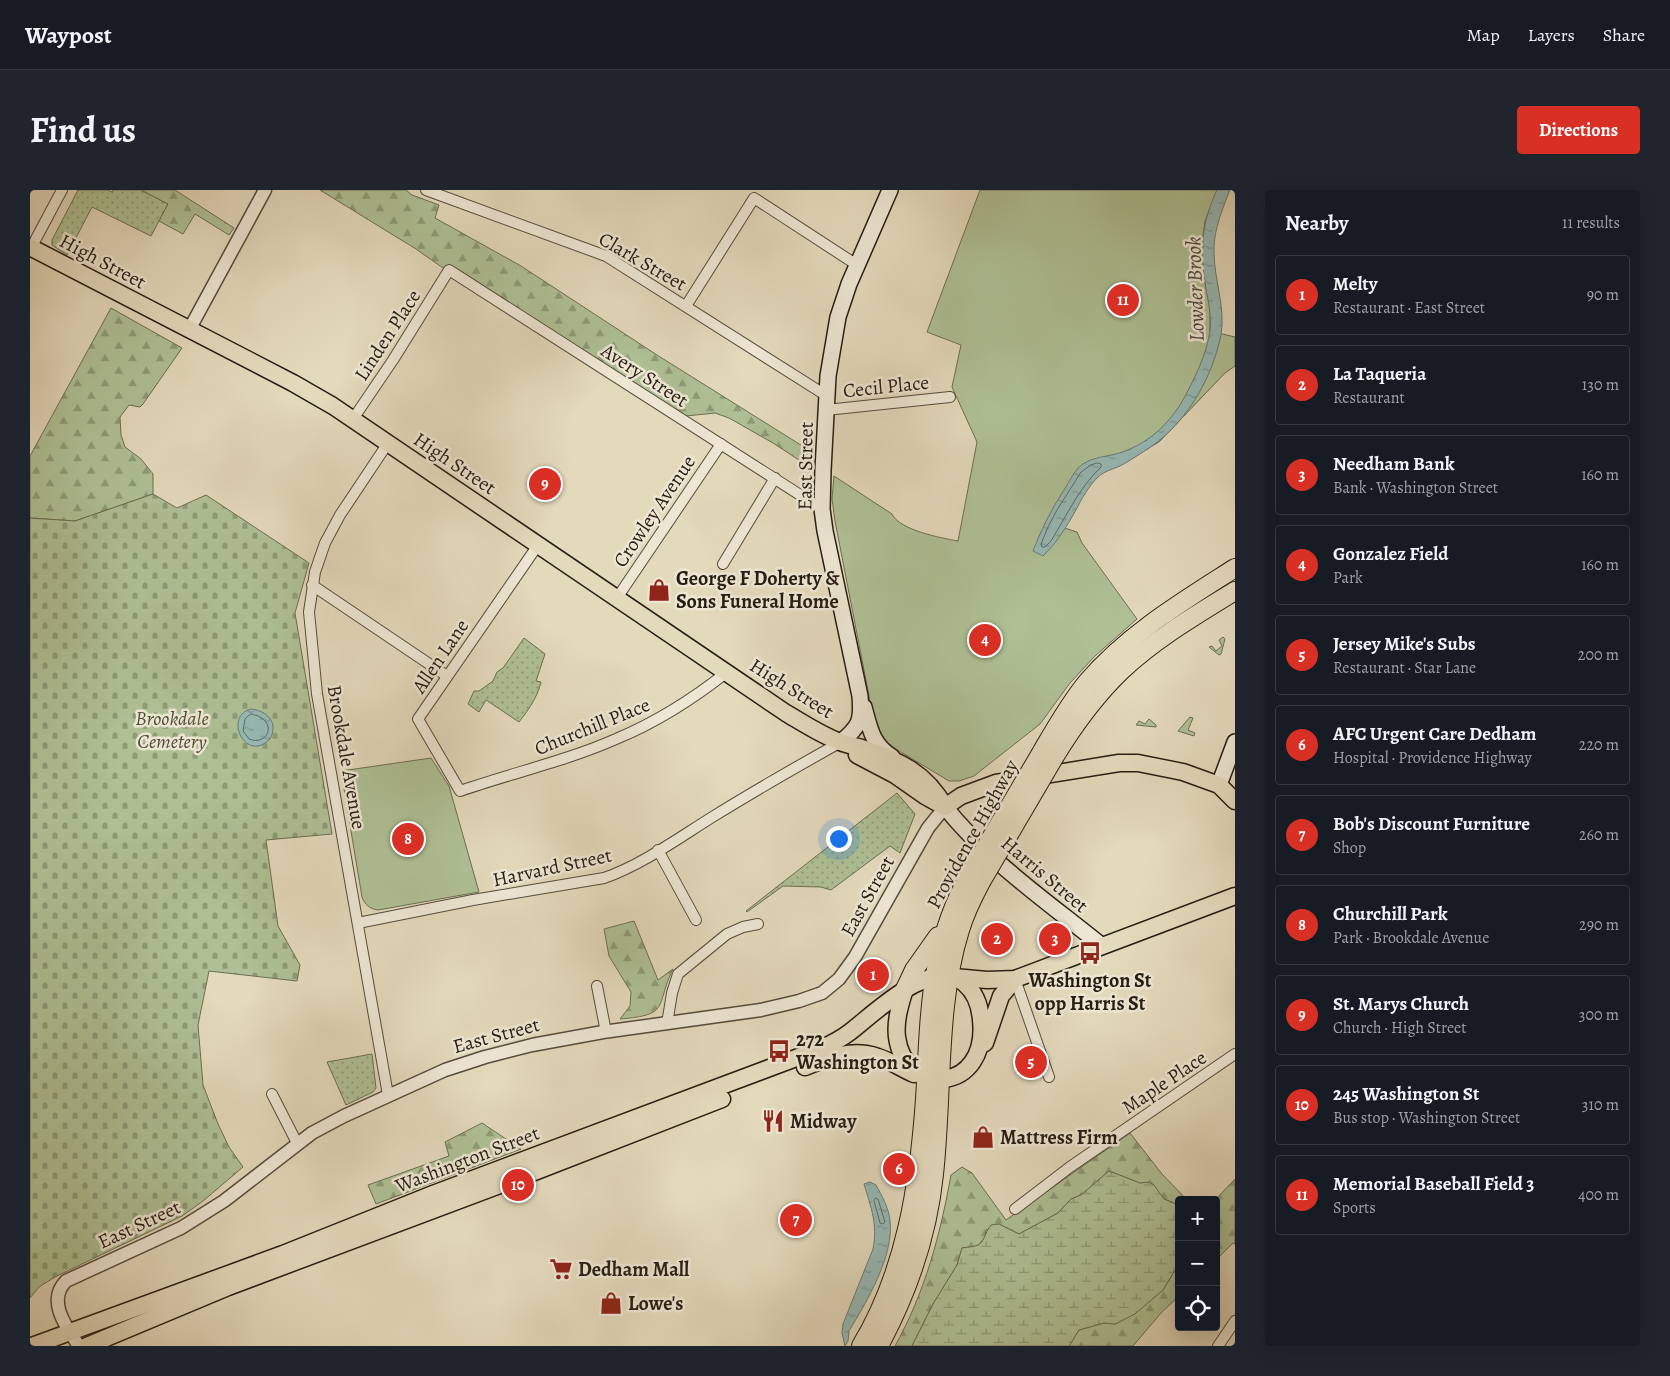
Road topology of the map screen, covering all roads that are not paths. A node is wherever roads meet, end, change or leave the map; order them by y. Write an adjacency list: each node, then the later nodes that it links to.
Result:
1 (62, 190): 5 (street)
2 (265, 190): 9 (street)
3 (426, 190): 8 (street, Clark Street)
4 (890, 190): 6 (main road, East Street)
5 (30, 248): 9 (main road, High Street)
6 (857, 265): 8 (street); 11 (main road, East Street)
7 (450, 270): 12 (street, Linden Place); 14 (street, Avery Street)
8 (686, 306): 11 (street, Clark Street)
9 (189, 330): 12 (main road, High Street)
10 (950, 397): 11 (street, Cecil Place)
11 (827, 403): 16 (main road, East Street)
12 (353, 419): 13 (main road, High Street)
13 (388, 443): 17 (main road, High Street); 20 (street, Brookdale Avenue)
14 (721, 444): 15 (street, Avery Street); 22 (street, Crowley Avenue)
15 (775, 478): 16 (street, Avery Street); 18 (street)
16 (822, 509): 25 (main road, East Street)
17 (538, 545): 22 (main road, High Street); 24 (street, Allen Lane)
18 (723, 564)
19 (1235, 568): 28 (highway, Providence Highway)
20 (312, 585): 24 (street); 38 (street, Brookdale Avenue)
21 (1233, 593): 28 (highway, Providence Highway)
22 (617, 598): 23 (main road, High Street)
23 (727, 672): 26 (main road, High Street); 31 (street, Churchill Place)
24 (446, 676): 31 (street, Allen Lane)
25 (860, 696): 26 (main road, East Street); 29 (main road)
26 (841, 742): 29 (main road, High Street); 33 (main road, High Street); 34 (street, Harvard Street)
27 (1235, 742): 30 (main road)
28 (1048, 754): 35 (highway, Providence Highway, bridge)
29 (904, 765): 33 (main road, High Street)
30 (1219, 786): 32 (main road); 33 (main road)
31 (460, 791)
32 (1235, 801)
33 (945, 807): 41 (main road, Harris Street); 46 (street, East Street)
34 (658, 850): 37 (street); 38 (street, Harvard Street)
35 (976, 877): 40 (highway, Providence Highway); 42 (highway, Providence Highway)
36 (1235, 896): 41 (main road)
37 (696, 920)
38 (358, 923): 53 (street, Brookdale Avenue)
39 (758, 924): 46 (street)
40 (946, 926): 42 (highway, Providence Highway); 45 (highway)
41 (1102, 946): 43 (main road)
42 (942, 977): 43 (main road); 45 (main road, Washington Street); 49 (main road); 51 (highway, Providence Highway)
43 (1015, 979): 49 (main road); 50 (street)
44 (597, 986): 47 (street)
45 (905, 989): 51 (main road); 57 (main road, Washington Street)
46 (667, 1024): 47 (street, East Street)
47 (606, 1032): 53 (street, East Street)
48 (1235, 1054): 55 (street, Maple Place)
49 (972, 1064): 51 (main road)
50 (1049, 1077)
51 (934, 1078): 60 (main road, Washington Street); 61 (highway, Providence Highway); 62 (highway, Providence Highway)
52 (272, 1094): 54 (street)
53 (388, 1095): 54 (street, East Street)
54 (297, 1143): 57 (street, East Street)
55 (1015, 1209)
56 (1235, 1321): 63 (street)
57 (70, 1332): 58 (main road, Washington Street); 59 (street, East Street)
58 (32, 1346)
59 (79, 1346)
60 (86, 1346)
61 (861, 1346)
62 (880, 1346)
63 (1218, 1346)

